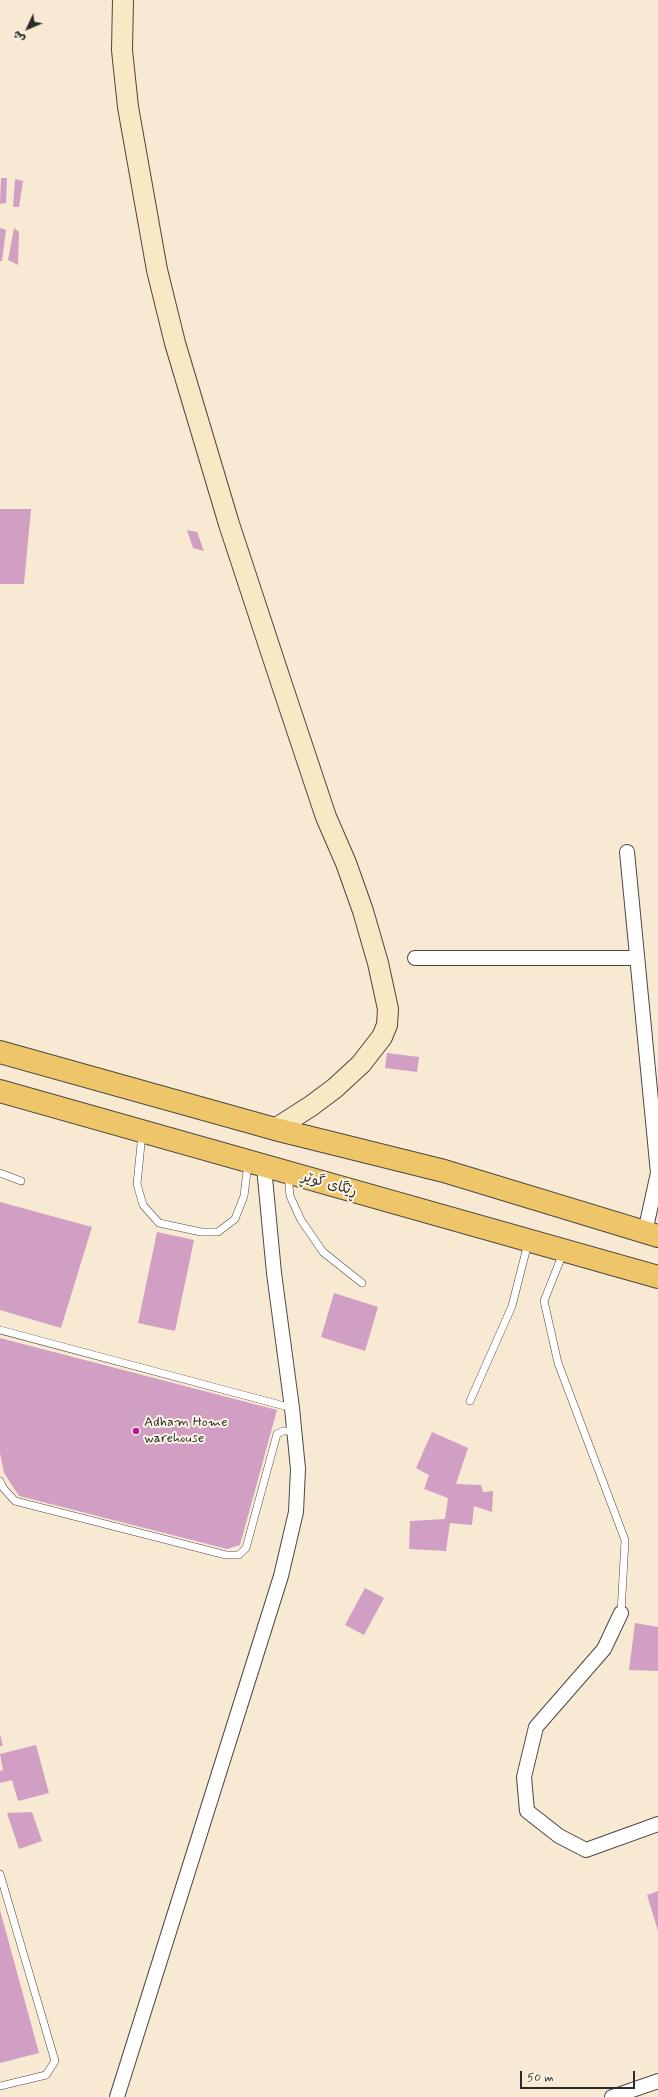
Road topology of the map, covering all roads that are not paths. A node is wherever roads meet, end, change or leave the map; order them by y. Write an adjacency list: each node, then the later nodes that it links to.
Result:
1 (122, 0): 7 (street)
2 (627, 852): 4 (street)
3 (415, 958): 4 (street)
4 (637, 958): 13 (street)
5 (0, 1052): 7 (highway)
6 (0, 1091): 8 (highway, ڕێگای گوێڕ)
7 (275, 1129): 13 (highway)
8 (142, 1132): 9 (highway, ڕێگای گوێڕ); 9 (lane)
9 (256, 1165): 11 (highway, ڕێگای گوێڕ); 20 (street)
10 (0, 1173): 12 (lane)
11 (288, 1173): 14 (highway, ڕێگای گوێڕ); 17 (lane)
12 (21, 1181)
13 (652, 1234)
14 (528, 1241): 15 (highway, ڕێگای گوێڕ); 19 (lane)
15 (564, 1251): 16 (highway, ڕێگای گوێڕ); 23 (lane)
16 (658, 1277)
17 (362, 1283)
18 (0, 1330): 20 (lane)
19 (470, 1401)
20 (292, 1408): 21 (street)
21 (294, 1431): 22 (lane); 29 (street)
22 (0, 1481)
23 (621, 1613): 24 (street)
24 (658, 1824)
25 (0, 1874): 27 (lane)
26 (658, 2081): 28 (street)
27 (0, 2086)
28 (641, 2092): 30 (street)
29 (117, 2097)
30 (612, 2097)

